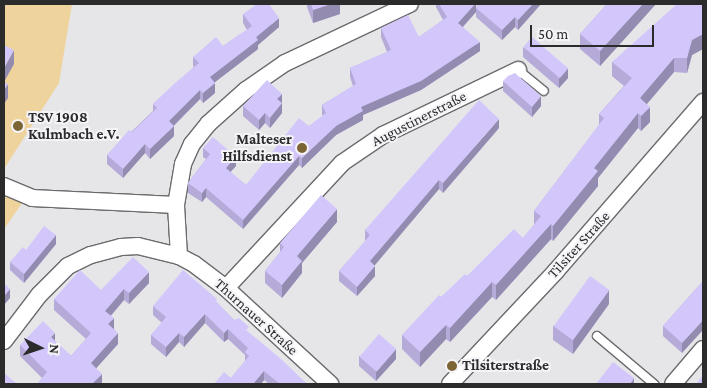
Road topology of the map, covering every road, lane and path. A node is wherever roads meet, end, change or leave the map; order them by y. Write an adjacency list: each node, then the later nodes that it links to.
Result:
1 (410, 4): 6 (street)
2 (518, 70): 3 (lane); 8 (street, Augustinerstraße)
3 (544, 91)
4 (700, 111): 13 (street, Tilsiter Straße)
5 (4, 186): 6 (street)
6 (176, 205): 7 (street)
7 (179, 256): 8 (street, Thurnauer Straße); 10 (street)
8 (226, 288): 12 (street, Thurnauer Straße)
9 (597, 336): 14 (lane)
10 (4, 341)
11 (703, 349): 15 (street)
12 (330, 384)
13 (450, 384)
14 (654, 384)
15 (673, 384)

